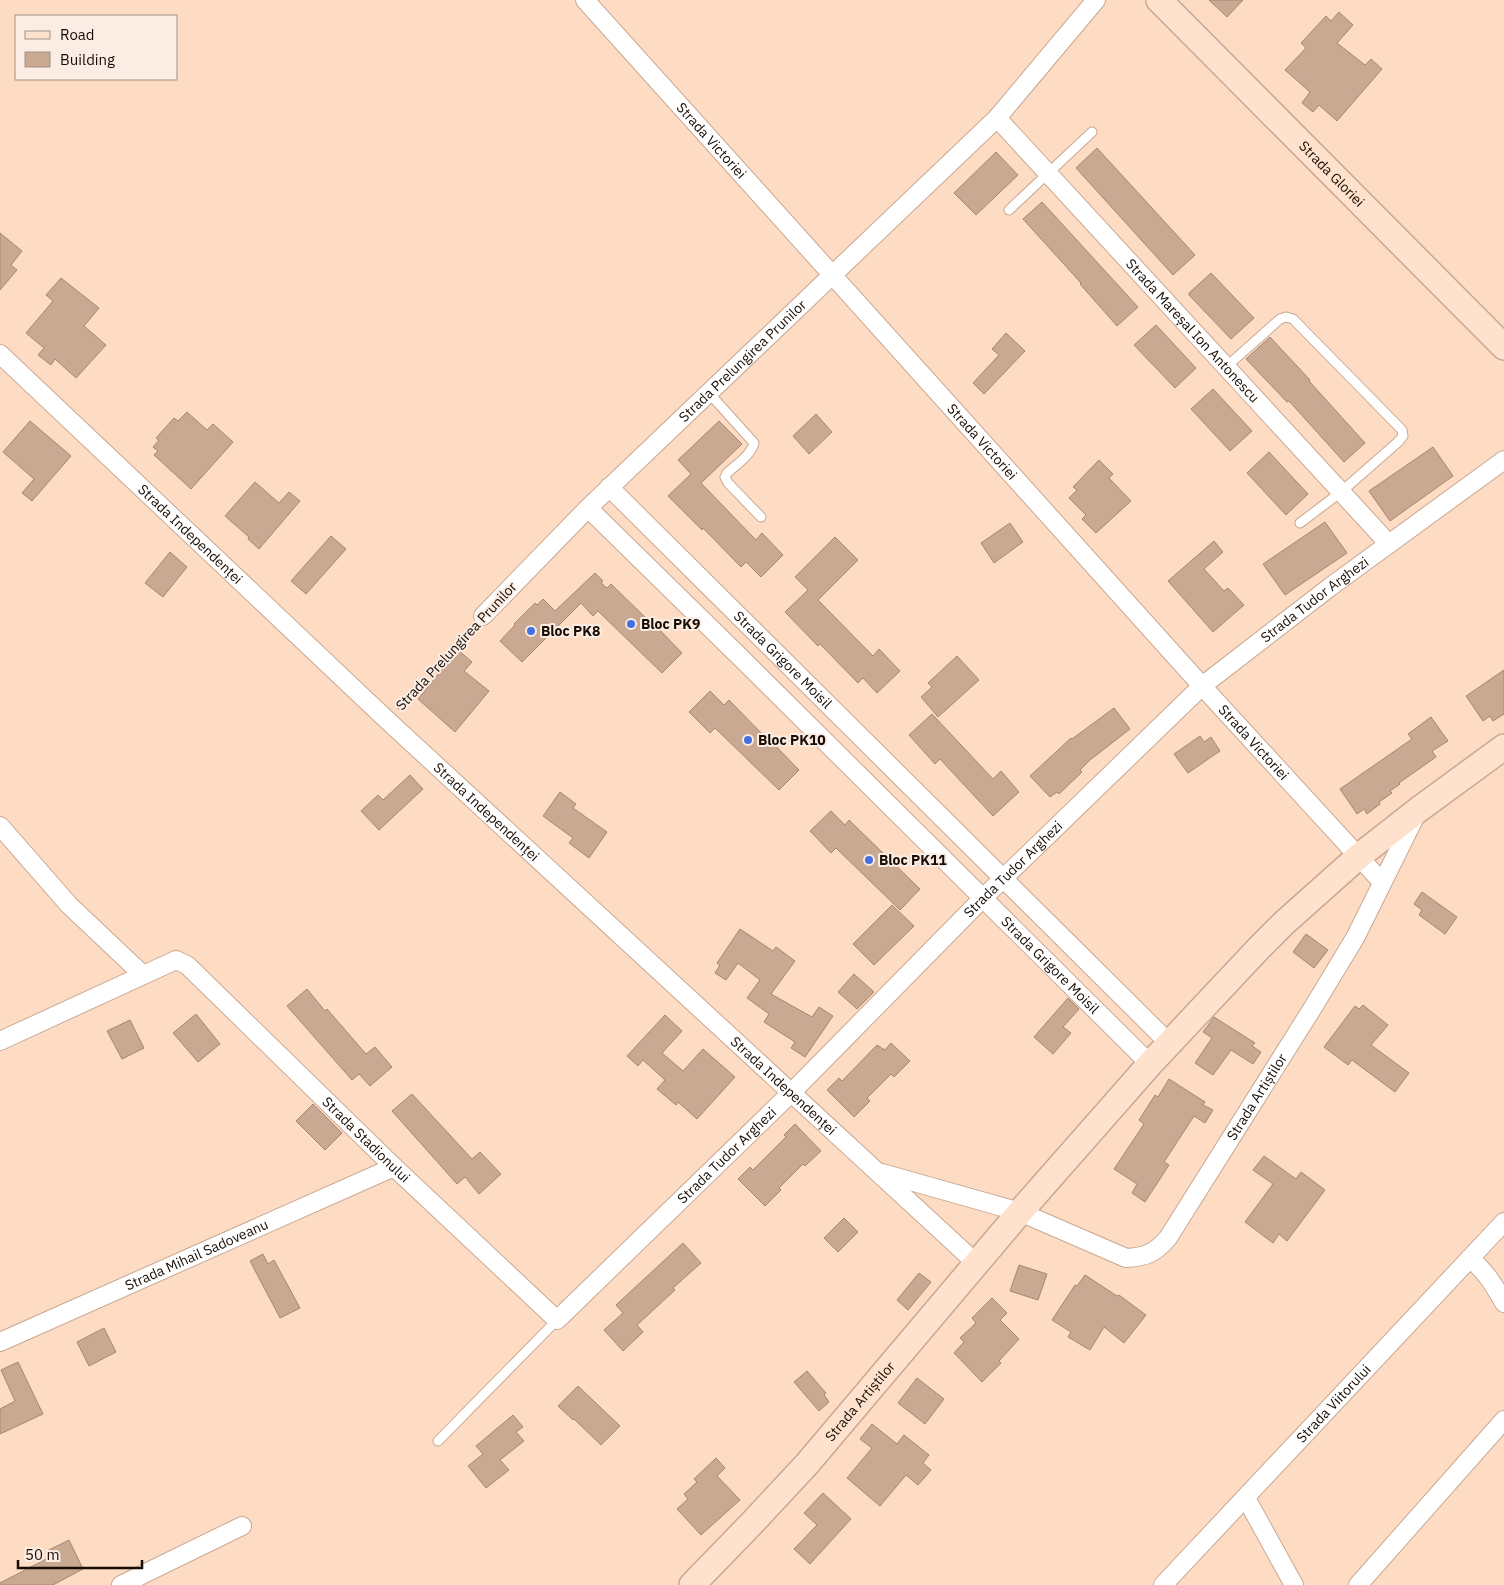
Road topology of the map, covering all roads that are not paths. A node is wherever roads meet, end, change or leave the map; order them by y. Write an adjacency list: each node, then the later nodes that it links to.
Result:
1 (585, 0): 8 (street, Strada Victoriei)
2 (1096, 0): 4 (street, Strada Prelungirea Prunilor)
3 (1159, 0): 9 (street, Strada Gloriei)
4 (997, 118): 6 (street, Strada Mareșal Ion Antonescu); 8 (street, Strada Prelungirea Prunilor)
5 (1092, 132): 6 (lane)
6 (1048, 174): 7 (lane); 11 (street, Strada Mareșal Ion Antonescu)
7 (1009, 210)
8 (832, 275): 12 (street, Strada Prelungirea Prunilor); 21 (street, Strada Victoriei)
9 (1504, 347)
10 (0, 354): 33 (street, Strada Independenței)
11 (1226, 368): 15 (street, Strada Mareșal Ion Antonescu); 15 (lane)
12 (709, 393): 14 (street, Strada Prelungirea Prunilor); 17 (lane)
13 (1504, 460): 19 (street, Strada Tudor Arghezi)
14 (609, 487): 16 (street, Strada Prelungirea Prunilor); 26 (street, Strada Grigore Moisil)
15 (1341, 492): 18 (lane); 19 (street, Strada Mareșal Ion Antonescu)
16 (588, 508): 20 (street, Strada Prelungirea Prunilor); 28 (street, Strada Grigore Moisil)
17 (761, 517)
18 (1300, 523)
19 (1389, 544): 21 (street, Strada Tudor Arghezi)
20 (483, 616)
21 (1202, 686): 25 (street, Strada Victoriei); 26 (street, Strada Tudor Arghezi)
22 (1504, 747): 23 (street, Strada Artiștilor)
23 (1418, 810): 25 (street, Strada Artiștilor); 27 (street, Strada Artiștilor)
24 (0, 826): 29 (street)
25 (1358, 857): 27 (street, Strada Victoriei); 31 (street, Strada Artiștilor)
26 (1003, 878): 28 (street, Strada Tudor Arghezi); 31 (street, Strada Grigore Moisil)
27 (1382, 881): 36 (street, Strada Artiștilor)
28 (982, 899): 32 (street, Strada Grigore Moisil); 33 (street, Strada Tudor Arghezi)
29 (143, 975): 30 (street); 34 (street, Strada Stadionului)
30 (0, 1041)
31 (1169, 1044): 32 (street, Strada Artiștilor)
32 (1150, 1064): 36 (street, Strada Artiștilor)
33 (792, 1092): 35 (street, Strada Independenței); 41 (street, Strada Tudor Arghezi)
34 (394, 1167): 41 (street, Strada Stadionului); 42 (street, Strada Mihail Sadoveanu)
35 (878, 1172): 36 (street); 39 (street, Strada Independenței)
36 (1020, 1212): 39 (street, Strada Artiștilor)
37 (1504, 1222): 38 (street, Strada Viitorului)
38 (1470, 1258): 40 (street); 45 (street, Strada Viitorului)
39 (976, 1263): 48 (street, Strada Artiștilor)
40 (1504, 1303)
41 (557, 1320): 44 (lane)
42 (0, 1342)
43 (1504, 1420): 51 (street)
44 (438, 1441)
45 (1246, 1498): 49 (street, Strada Viitorului); 50 (street)
46 (242, 1526): 47 (street)
47 (121, 1585)
48 (692, 1585)
49 (1163, 1585)
50 (1294, 1585)
51 (1358, 1585)

